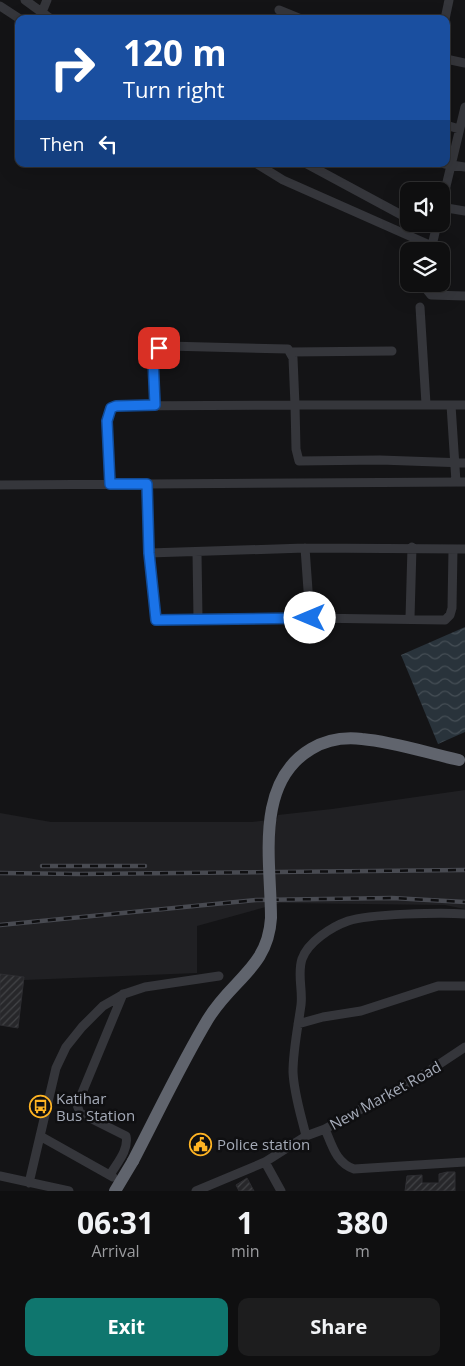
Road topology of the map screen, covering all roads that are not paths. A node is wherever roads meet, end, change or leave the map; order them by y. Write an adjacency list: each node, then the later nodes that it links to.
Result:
1 (25, 0): 6 (street)
2 (47, 0): 6 (street)
3 (449, 0): 9 (street)
4 (0, 6): 10 (street)
5 (279, 10): 8 (street)
6 (42, 12): 7 (street)
7 (46, 15)
8 (291, 15)
9 (446, 15)
10 (15, 16)
11 (450, 60): 12 (street)
12 (465, 63)
13 (465, 107): 14 (street)
14 (461, 126): 15 (street)
15 (450, 158)
16 (450, 164): 20 (street)
17 (262, 167): 25 (street)
18 (314, 167): 24 (street)
19 (448, 167): 21 (street)
20 (465, 167)
21 (445, 182)
22 (450, 208): 23 (street)
23 (465, 211)
24 (400, 214)
25 (416, 242)
26 (428, 292): 27 (street)
27 (465, 296)
28 (420, 307): 31 (street)
29 (392, 351): 30 (street)
30 (291, 352): 32 (street); 33 (street)
31 (426, 404): 33 (street); 34 (street)
32 (155, 405): 33 (street); 39 (street)
33 (295, 405): 36 (street)
34 (451, 405): 35 (street); 36 (street)
35 (465, 405)
36 (454, 462): 37 (street); 38 (street)
37 (465, 463)
38 (460, 482): 40 (street)
39 (110, 484): 40 (street); 41 (street)
40 (147, 484): 46 (street)
41 (0, 486)
42 (305, 548): 43 (street); 47 (street); 49 (street)
43 (412, 548): 44 (street); 50 (street)
44 (453, 549): 45 (street); 50 (street)
45 (465, 549)
46 (149, 553): 47 (street); 48 (street)
47 (197, 553): 48 (street)
48 (198, 618): 49 (street)
49 (310, 618): 50 (street)
50 (410, 618)
51 (462, 760): 64 (highway, bridge)
52 (465, 914): 56 (street)
53 (219, 976): 55 (street)
54 (465, 986): 56 (street)
55 (124, 994): 59 (street); 64 (street)
56 (298, 1024): 60 (street)
57 (465, 1047): 58 (street, New Market Road)
58 (325, 1129): 60 (street, New Market Road); 62 (street)
59 (40, 1136): 64 (street); 65 (street)
60 (306, 1136): 61 (street, New Market Road)
61 (265, 1162): 67 (street, New Market Road); 68 (street)
62 (465, 1162)
63 (0, 1176): 65 (street)
64 (115, 1182)
65 (28, 1183): 66 (street)
66 (69, 1191)
67 (196, 1191)
68 (281, 1191)

